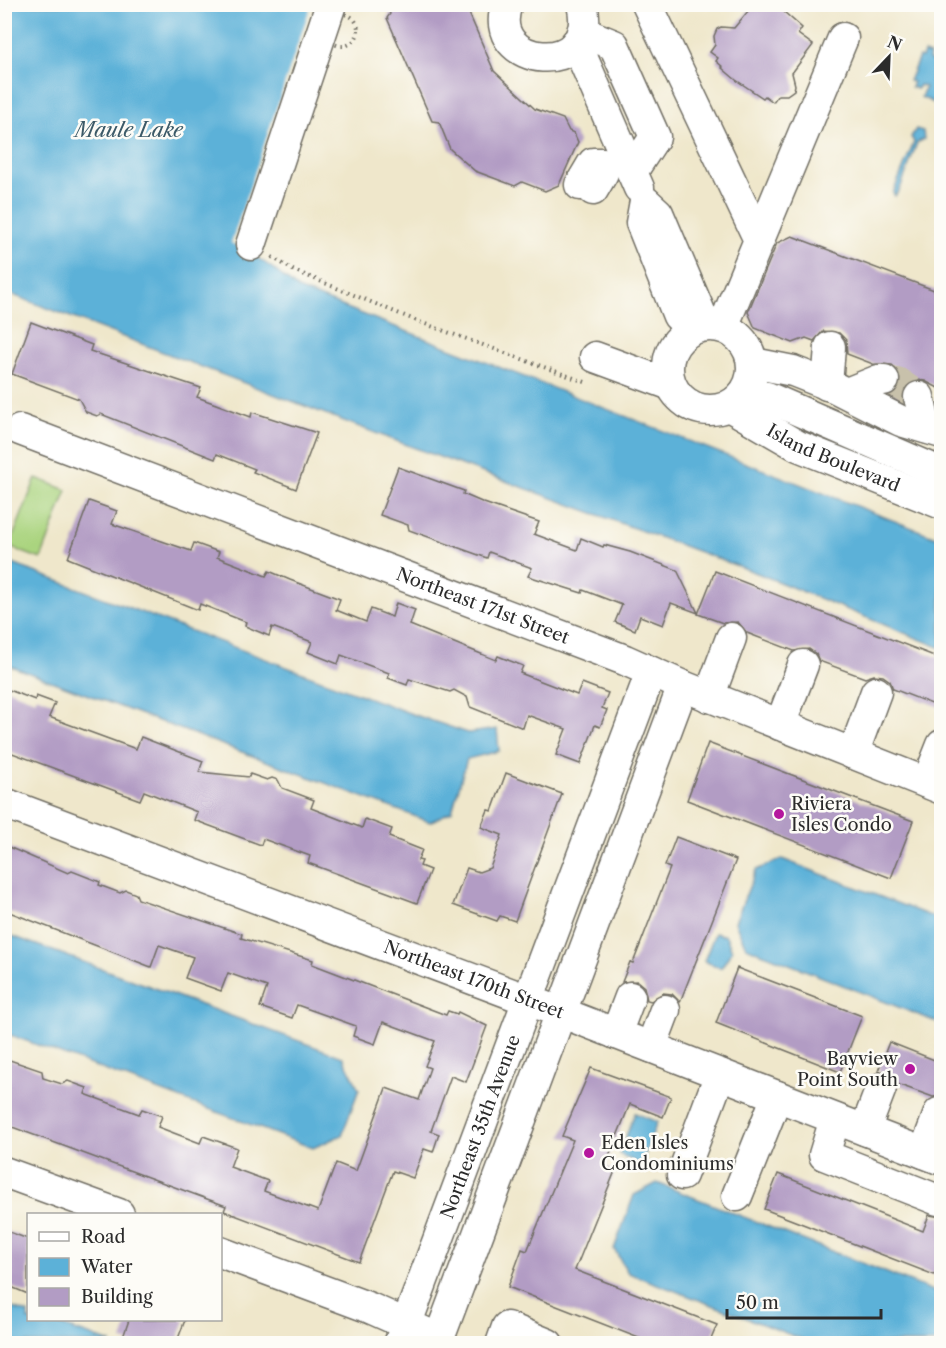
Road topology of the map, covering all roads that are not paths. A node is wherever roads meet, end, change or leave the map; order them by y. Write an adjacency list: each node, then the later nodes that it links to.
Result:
1 (331, 4): 7 (street)
2 (507, 4): 4 (street)
3 (647, 4): 6 (street)
4 (580, 27): 8 (street)
5 (843, 38): 6 (street)
6 (759, 240): 8 (street)
7 (251, 245)
8 (709, 328): 10 (street); 13 (street)
9 (830, 347): 14 (street)
10 (753, 363): 14 (street); 16 (street)
11 (595, 372): 13 (street)
12 (884, 380): 14 (street)
13 (671, 385): 16 (street, Island Boulevard)
14 (837, 389): 18 (street)
15 (919, 397): 18 (street)
16 (736, 401): 19 (street, Island Boulevard); 20 (street, Island Boulevard)
17 (20, 430): 23 (street, Northeast 171st Street)
18 (934, 431)
19 (942, 473)
20 (942, 504)
21 (731, 638): 24 (street, Northeast 35th Avenue)
22 (803, 665): 26 (street)
23 (651, 672): 24 (street, Northeast 171st Street); 32 (street, Northeast 35th Avenue)
24 (696, 692): 26 (street, Northeast 171st Street); 34 (street, Northeast 35th Avenue)
25 (876, 692): 28 (street)
26 (780, 725): 28 (street, Northeast 171st Street)
27 (942, 746): 29 (street)
28 (853, 754): 29 (street, Northeast 171st Street)
29 (934, 786)
30 (4, 803): 32 (street, Northeast 170th Street)
31 (630, 997): 35 (street)
32 (528, 1000): 34 (street, Northeast 170th Street); 50 (street, Northeast 35th Avenue)
33 (665, 1010): 36 (street)
34 (560, 1012): 35 (street, Northeast 170th Street); 51 (street, Northeast 35th Avenue)
35 (616, 1034): 36 (street, Northeast 170th Street)
36 (651, 1047): 37 (street, Northeast 170th Street)
37 (720, 1074): 39 (street, Northeast 170th Street); 45 (street)
38 (880, 1088): 42 (street)
39 (777, 1096): 41 (street, Northeast 170th Street); 46 (street)
40 (939, 1113): 43 (street)
41 (836, 1119): 42 (street, Northeast 170th Street); 47 (street)
42 (865, 1130): 43 (street, Northeast 170th Street)
43 (933, 1156)
44 (4, 1172): 48 (street)
45 (682, 1175)
46 (736, 1196)
47 (942, 1198)
48 (114, 1213)
49 (222, 1253): 50 (street)
50 (402, 1334): 51 (street)
51 (442, 1342)
52 (501, 1344): 53 (street)
53 (548, 1344)

